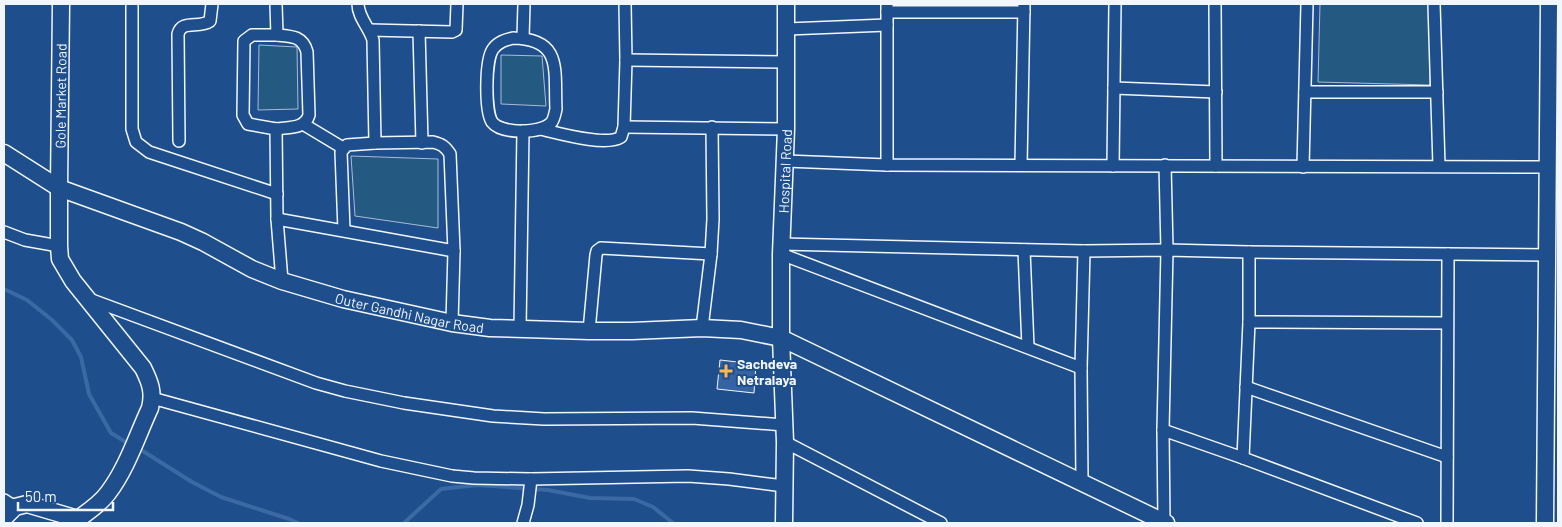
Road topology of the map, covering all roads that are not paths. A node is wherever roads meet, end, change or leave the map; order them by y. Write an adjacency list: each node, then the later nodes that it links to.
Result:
1 (61, 4): 50 (street, Gole Market Road)
2 (132, 4): 51 (street)
3 (212, 4): 36 (street)
4 (276, 4): 21 (street)
5 (358, 4): 19 (street)
6 (457, 4): 20 (street)
7 (524, 4): 22 (street)
8 (625, 4): 23 (street)
9 (786, 4): 18 (street, Hospital Road)
10 (1115, 4): 25 (street)
11 (1215, 4): 26 (street)
12 (1307, 4): 27 (street)
13 (1434, 4): 28 (street)
14 (1549, 4): 49 (street)
15 (887, 8): 16 (street); 17 (street)
16 (1024, 8): 43 (street)
17 (887, 25): 18 (street); 42 (street)
18 (788, 29): 24 (street, Hospital Road)
19 (370, 30): 20 (street); 38 (street)
20 (419, 31): 37 (street)
21 (277, 35): 29 (street); 32 (street)
22 (523, 38): 33 (street); 35 (street)
23 (626, 60): 24 (street); 30 (street)
24 (787, 62): 34 (street, Hospital Road)
25 (1114, 88): 26 (street); 45 (street)
26 (1216, 92): 46 (street)
27 (1305, 92): 28 (street); 48 (street)
28 (1437, 92): 47 (street)
29 (303, 124): 32 (street); 39 (street)
30 (624, 126): 31 (street); 33 (street)
31 (712, 127): 34 (street); 62 (street)
32 (276, 129): 51 (street)
33 (540, 129): 35 (street)
34 (786, 129): 41 (street, Hospital Road)
35 (524, 131): 71 (street)
36 (179, 141)
37 (422, 142): 38 (street); 59 (street)
38 (375, 143): 39 (street)
39 (343, 148): 53 (street)
40 (4, 153): 50 (street, Outer Gandhi Nagar Road)
41 (786, 161): 42 (street); 56 (street, Hospital Road)
42 (887, 165): 43 (street)
43 (1021, 165): 45 (street)
44 (1165, 165): 45 (street); 46 (street); 58 (street)
45 (1113, 166)
46 (1216, 166): 48 (street)
47 (1439, 166): 48 (street); 49 (street)
48 (1303, 167)
49 (1549, 168): 64 (street)
50 (59, 188): 55 (street, Gole Market Road); 65 (street, Outer Gandhi Nagar Road)
51 (277, 194): 52 (street)
52 (278, 219): 53 (street); 65 (street)
53 (344, 230): 59 (street)
54 (4, 232): 55 (street)
55 (59, 246): 66 (street, Gole Market Road)
56 (781, 249): 57 (street); 73 (street, Hospital Road); 75 (street)
57 (1024, 250): 60 (street); 75 (street)
58 (1167, 250): 60 (street); 61 (street); 80 (street)
59 (454, 251): 68 (street)
60 (1084, 252): 76 (street)
61 (1249, 252): 63 (street); 67 (street)
62 (712, 254): 70 (street); 72 (street)
63 (1448, 254): 64 (street); 69 (street)
64 (1548, 255): 74 (street)
65 (282, 281): 68 (street, Outer Gandhi Nagar Road)
66 (85, 298): 78 (street, Gole Market Road); 79 (street)
67 (1249, 322): 69 (street); 77 (street)
68 (452, 323): 71 (street, Outer Gandhi Nagar Road)
69 (1447, 323): 83 (street)
70 (702, 328): 72 (street, Outer Gandhi Nagar Road); 73 (street, Outer Gandhi Nagar Road)
71 (520, 329): 72 (street, Outer Gandhi Nagar Road)
72 (589, 331)
73 (781, 338): 79 (street, Hospital Road); 85 (street, Outer Gandhi Nagar Road)
74 (1553, 342): 95 (street)
75 (1028, 348): 76 (street)
76 (1081, 368): 85 (street)
77 (1246, 388): 82 (street); 83 (street)
78 (152, 398): 84 (street); 88 (street)
79 (784, 425): 81 (street, Hospital Road)
80 (1163, 430): 82 (street); 92 (street)
81 (785, 442): 86 (street, Hospital Road); 91 (street)
82 (1242, 458): 93 (street)
83 (1447, 458): 94 (street)
84 (531, 482): 86 (street); 89 (street)
85 (1082, 482): 92 (street, Outer Gandhi Nagar Road)
86 (784, 486): 90 (street, Hospital Road)
87 (8, 508): 88 (street)
88 (82, 521)
89 (523, 523)
90 (784, 523)
91 (941, 523)
92 (1165, 523)
93 (1417, 523)
94 (1448, 523)
95 (1545, 523)

